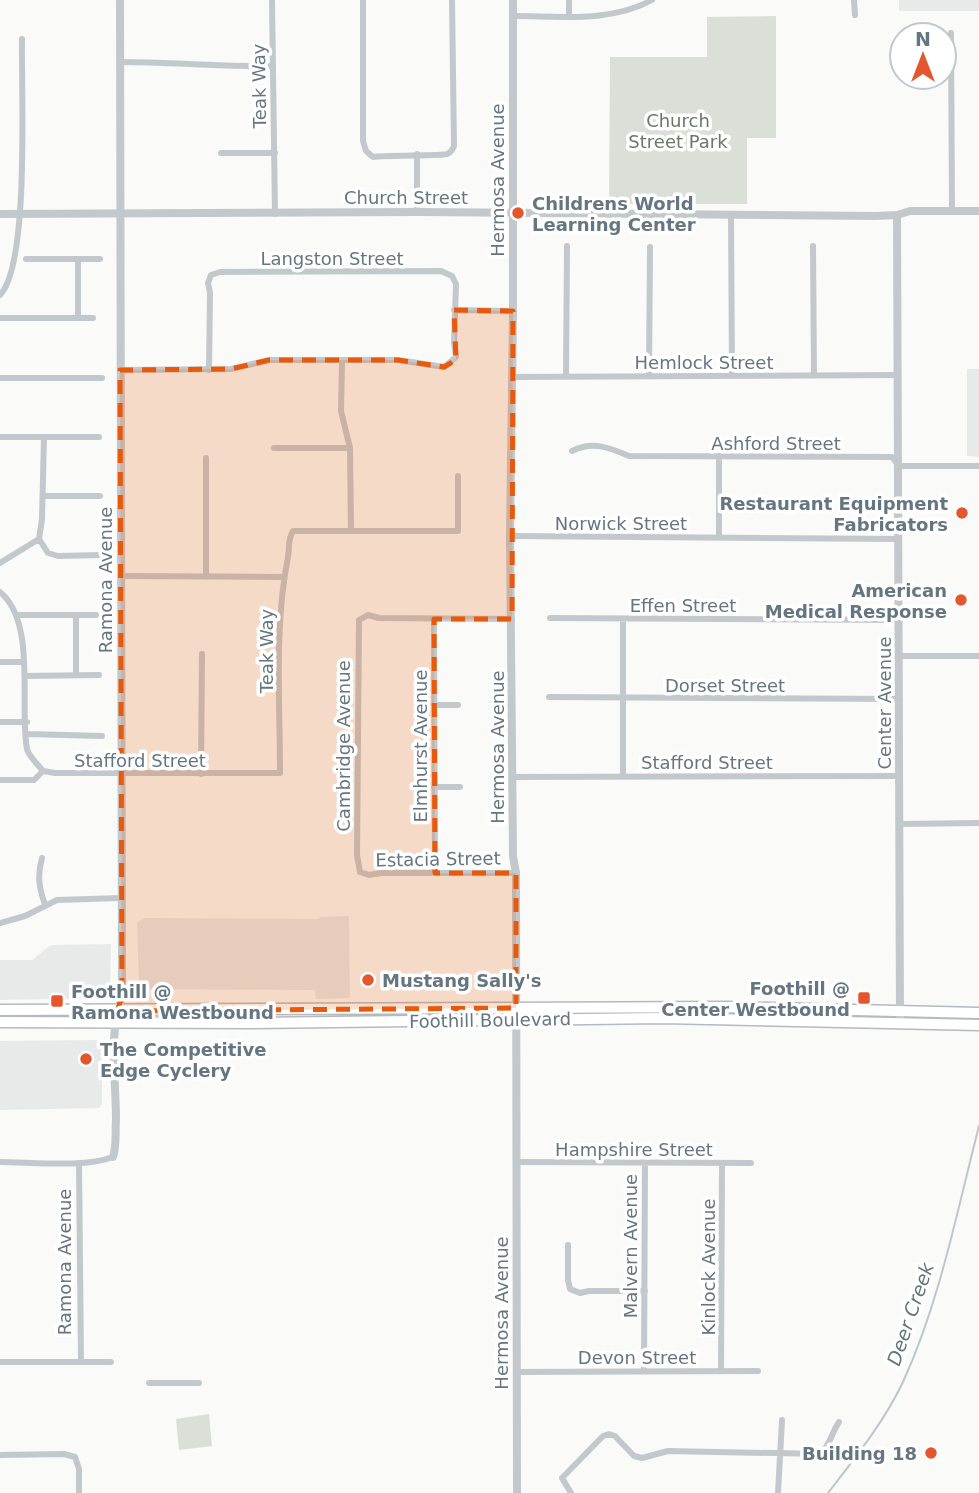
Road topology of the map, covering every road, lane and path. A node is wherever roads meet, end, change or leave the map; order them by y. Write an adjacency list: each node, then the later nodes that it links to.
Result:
1 (120, 0): 13 (street, Ramona Avenue)
2 (272, 0): 14 (street, Teak Way)
3 (363, 0): 18 (street)
4 (452, 0): 18 (street)
5 (513, 0): 10 (street, Hermosa Avenue)
6 (569, 0): 11 (street)
7 (652, 0): 11 (street)
8 (854, 0): 9 (street)
9 (855, 15)
10 (513, 16): 11 (street); 23 (street, Hermosa Avenue)
11 (569, 16)
12 (22, 39): 22 (street)
13 (121, 62): 14 (street); 25 (street, Ramona Avenue)
14 (272, 66): 17 (street, Teak Way)
15 (951, 91): 21 (street)
16 (221, 153): 17 (street)
17 (275, 153): 26 (street, Teak Way)
18 (417, 154): 20 (street)
19 (979, 211): 21 (street, Church Street)
20 (417, 212): 23 (street, Church Street); 26 (street, Church Street)
21 (951, 212): 28 (street, Church Street)
22 (21, 213): 24 (street, Church Street); 25 (street, Church Street); 35 (street)
23 (513, 213): 27 (street, Church Street); 37 (street, Hermosa Avenue)
24 (0, 214)
25 (120, 214): 26 (street, Church Street); 42 (street, Ramona Avenue)
26 (275, 214)
27 (731, 215): 28 (street, Church Street); 47 (street)
28 (897, 215): 44 (street, Center Avenue)
29 (567, 246): 45 (street)
30 (813, 246): 48 (street)
31 (650, 247): 46 (street)
32 (26, 260): 33 (street)
33 (78, 260): 34 (street); 39 (street)
34 (100, 260)
35 (0, 295)
36 (454, 310): 37 (street); 41 (street); 43 (street, Langston Street)
37 (513, 311): 49 (street, Hermosa Avenue)
38 (0, 318): 39 (street)
39 (78, 318): 40 (street)
40 (93, 318)
41 (342, 361): 43 (street); 56 (street)
42 (121, 370): 43 (street); 72 (street, Ramona Avenue)
43 (209, 370)
44 (897, 375): 48 (street, Hemlock Street); 60 (street, Center Avenue)
45 (566, 376): 46 (street, Hemlock Street); 49 (street, Hemlock Street)
46 (649, 376): 47 (street, Hemlock Street)
47 (732, 376): 48 (street, Hemlock Street)
48 (814, 376)
49 (511, 377): 66 (street, Hermosa Avenue)
50 (0, 378): 51 (street)
51 (103, 378)
52 (0, 437): 53 (street)
53 (44, 437): 54 (street); 63 (street)
54 (99, 437)
55 (274, 448): 56 (street)
56 (350, 448): 65 (street)
57 (572, 451): 58 (street, Ashford Street)
58 (719, 456): 60 (street, Ashford Street); 67 (street)
59 (206, 458): 73 (street)
60 (899, 466): 61 (street, Ashford Street); 69 (street, Center Avenue)
61 (979, 466)
62 (458, 476): 65 (street)
63 (43, 496): 64 (street); 68 (street)
64 (100, 496)
65 (351, 531): 74 (street, Teak Way)
66 (510, 536): 67 (street, Norwick Street); 83 (street, Hermosa Avenue)
67 (719, 537): 69 (street, Norwick Street)
68 (39, 539): 70 (street); 71 (street)
69 (899, 539): 85 (street, Center Avenue)
70 (102, 555)
71 (0, 563)
72 (121, 576): 73 (street); 104 (street, Ramona Avenue)
73 (206, 577): 74 (street)
74 (284, 577): 106 (street, Teak Way)
75 (0, 593): 77 (street)
76 (0, 603): 77 (street)
77 (10, 603): 78 (street)
78 (17, 615): 79 (street); 90 (street)
79 (76, 615): 80 (street); 91 (street)
80 (96, 615)
81 (550, 618): 84 (street, Effen Street)
82 (434, 619): 83 (street); 97 (street, Elmhurst Avenue); 116 (street, Cambridge Avenue)
83 (512, 619): 109 (street, Hermosa Avenue)
84 (624, 619): 85 (street, Effen Street); 95 (street)
85 (900, 620): 87 (street, Center Avenue)
86 (202, 654): 105 (street)
87 (900, 656): 88 (street); 96 (street, Center Avenue)
88 (979, 656)
89 (0, 662): 90 (street)
90 (24, 662): 93 (street)
91 (76, 675): 92 (street); 93 (street)
92 (99, 675)
93 (25, 676): 100 (street)
94 (549, 697): 95 (street, Dorset Street)
95 (623, 699): 96 (street, Dorset Street); 107 (street)
96 (900, 699): 108 (street, Center Avenue)
97 (434, 705): 98 (street); 111 (street, Elmhurst Avenue)
98 (458, 705)
99 (0, 722): 100 (street)
100 (27, 722): 101 (street)
101 (27, 734): 102 (street); 103 (street)
102 (103, 736)
103 (43, 771): 104 (street, Stafford Street); 110 (street, Stafford Street)
104 (122, 774): 105 (street, Stafford Street); 119 (street, Ramona Avenue)
105 (201, 774): 106 (street, Stafford Street)
106 (280, 774)
107 (623, 776): 108 (street, Stafford Street); 109 (street, Stafford Street)
108 (900, 776): 114 (street, Center Avenue)
109 (513, 777): 118 (street, Hermosa Avenue)
110 (0, 780)
111 (434, 787): 112 (street); 117 (street, Elmhurst Avenue)
112 (460, 787)
113 (979, 823): 114 (street)
114 (901, 824): 125 (street, Center Avenue)
115 (42, 858): 120 (street)
116 (360, 872): 117 (street, Estacia Street)
117 (435, 873): 118 (street, Estacia Street)
118 (516, 873): 122 (street, Hermosa Avenue)
119 (121, 898): 120 (street); 124 (street, Ramona Avenue)
120 (45, 905): 121 (street)
121 (0, 923)
122 (516, 1008): 124 (main road, Foothill Boulevard); 125 (main road, Foothill Boulevard); 127 (street, Hermosa Avenue)
123 (0, 1010): 124 (main road, Foothill Boulevard)
124 (117, 1011): 129 (street, Ramona Avenue)
125 (900, 1011): 126 (main road, Foothill Boulevard); 130 (street, Center Avenue)
126 (979, 1013)
127 (516, 1020): 129 (main road, Foothill Boulevard); 130 (main road, Foothill Boulevard); 134 (street, Hermosa Avenue)
128 (0, 1022): 129 (main road, Foothill Boulevard)
129 (114, 1022): 132 (street, Ramona Avenue)
130 (900, 1023): 131 (main road, Foothill Boulevard)
131 (979, 1025)
132 (113, 1157): 135 (street)
133 (0, 1162): 135 (street)
134 (517, 1162): 136 (street, Hampshire Street); 147 (street, Hermosa Avenue)
135 (79, 1163): 142 (street, Ramona Avenue)
136 (645, 1163): 137 (street, Hampshire Street); 140 (street, Malvern Avenue)
137 (722, 1163): 138 (street, Hampshire Street); 145 (street, Kinlock Avenue)
138 (751, 1163)
139 (568, 1245): 140 (street)
140 (645, 1291): 144 (street, Malvern Avenue)
141 (0, 1362): 142 (street)
142 (81, 1362): 143 (street)
143 (111, 1362)
144 (644, 1371): 145 (street, Devon Street); 147 (street, Devon Street)
145 (721, 1371): 146 (street, Devon Street)
146 (758, 1371)
147 (516, 1372): 155 (street, Hermosa Avenue)
148 (149, 1383): 149 (street)
149 (200, 1383)
150 (782, 1420): 152 (street)
151 (839, 1422): 152 (street)
152 (781, 1453): 156 (street); 157 (street)
153 (0, 1455): 154 (street)
154 (79, 1493)
155 (517, 1493)
156 (571, 1493)
157 (778, 1493)

